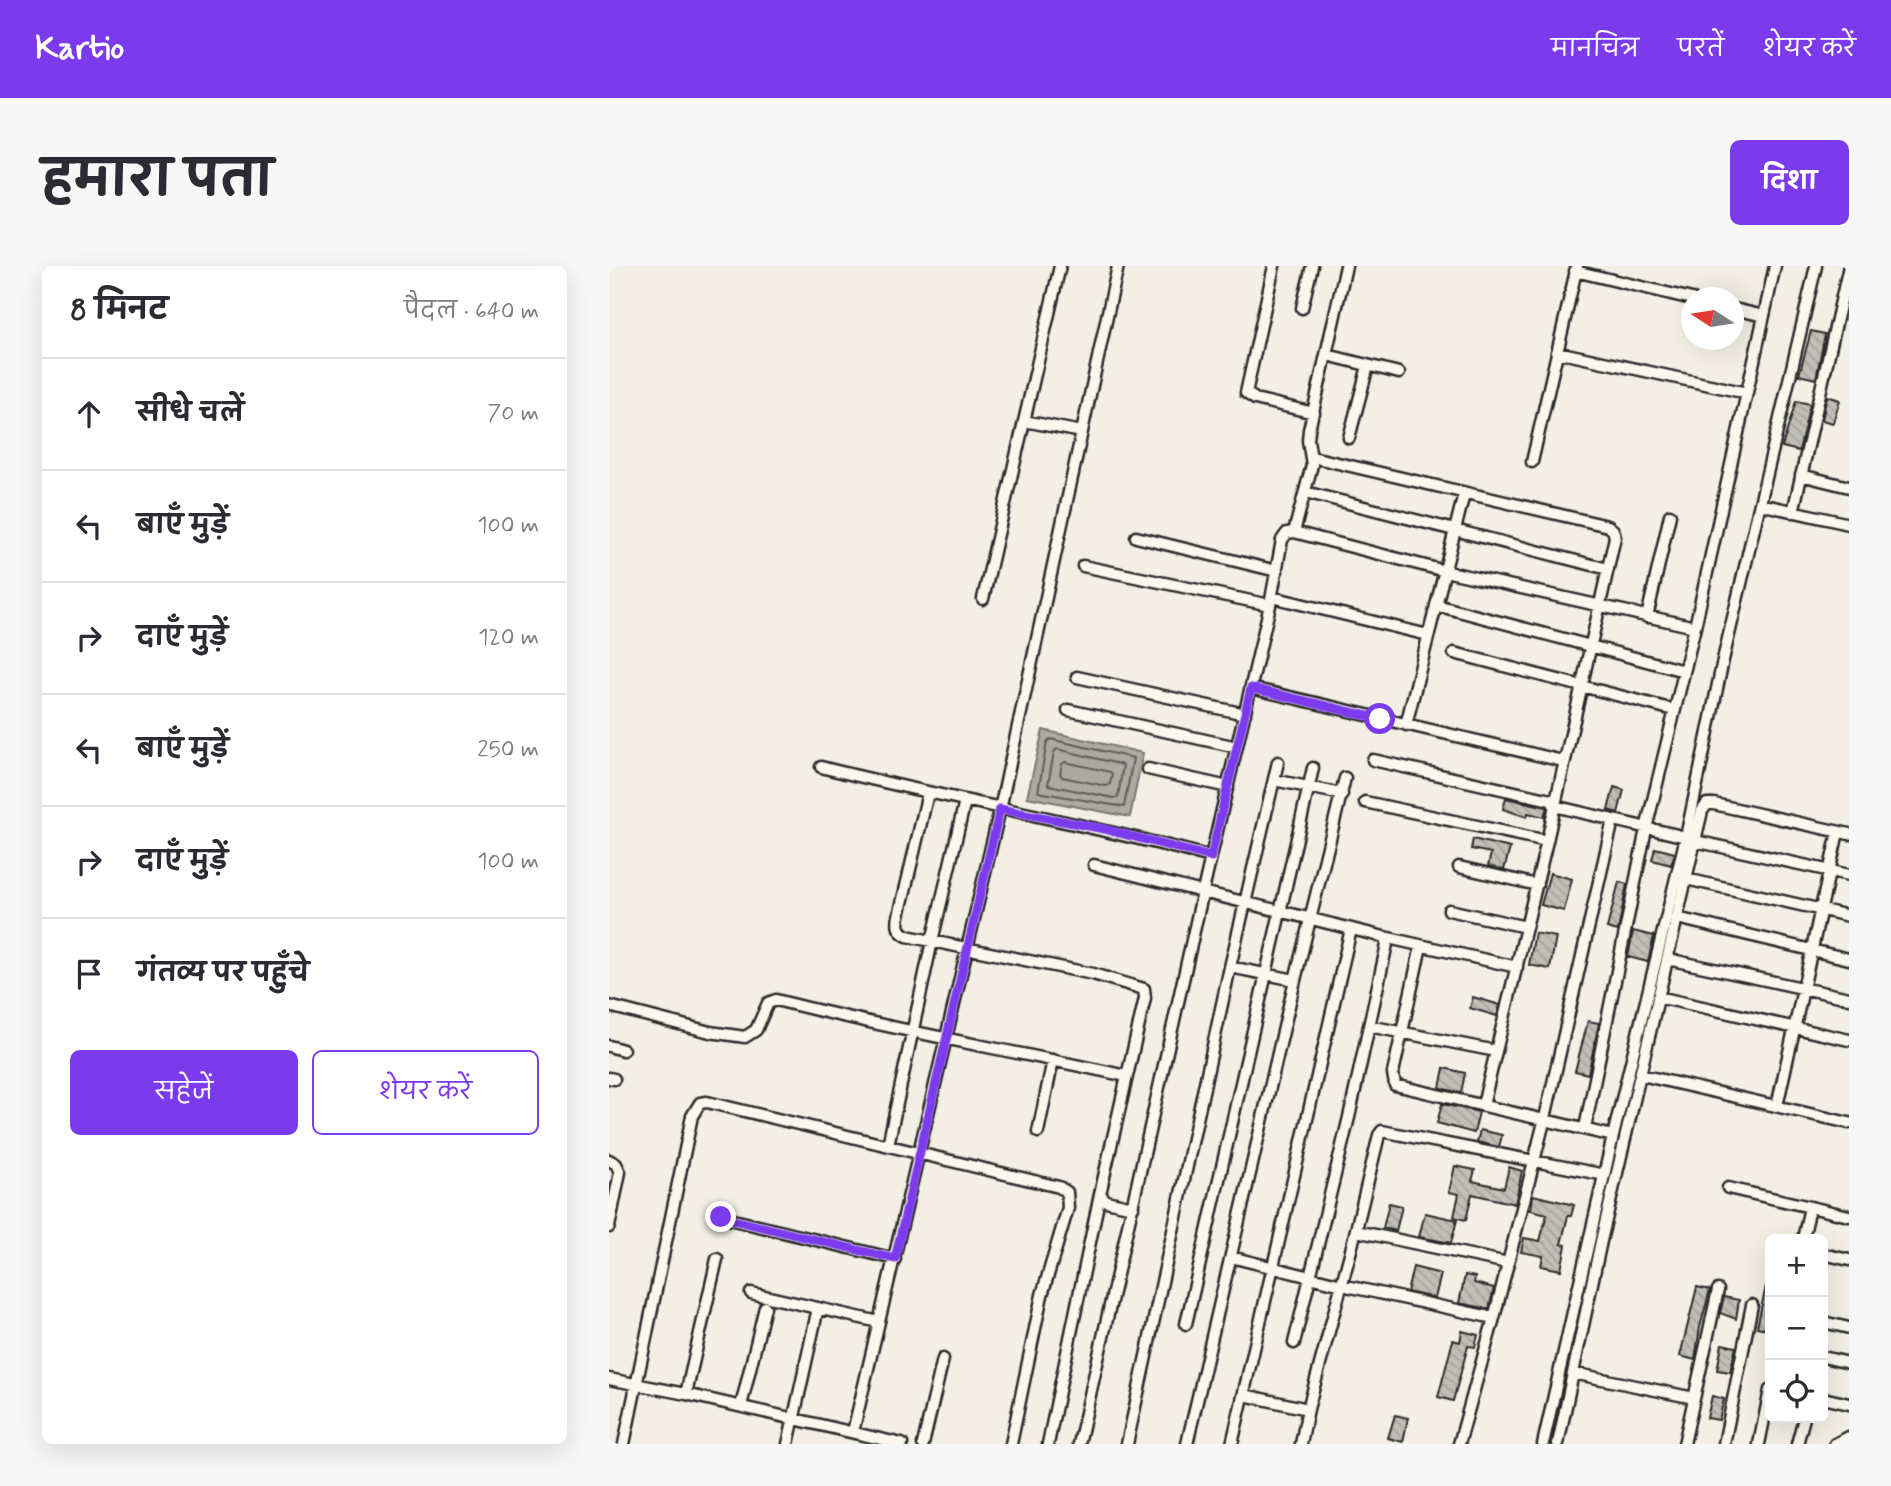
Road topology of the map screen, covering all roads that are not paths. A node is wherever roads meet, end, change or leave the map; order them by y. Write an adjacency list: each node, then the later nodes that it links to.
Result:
1 (1060, 266): 20 (street)
2 (1118, 266): 21 (street)
3 (1274, 266): 19 (street)
4 (1312, 266): 11 (street)
5 (1346, 266): 15 (street)
6 (1775, 266): 13 (street)
7 (1816, 266): 29 (street)
8 (1849, 266): 25 (street)
9 (1576, 268): 10 (street); 14 (street)
10 (1681, 296)
11 (1302, 308)
12 (1744, 311): 13 (street)
13 (1764, 316): 18 (street)
14 (1557, 352): 18 (street); 24 (street)
15 (1327, 355): 16 (street); 19 (street)
16 (1368, 366): 17 (street); 22 (street)
17 (1399, 373)
18 (1747, 393): 45 (street)
19 (1314, 413): 23 (street)
20 (1024, 421): 21 (street); 40 (street)
21 (1082, 432): 73 (street)
22 (1349, 438)
23 (1312, 457): 27 (street); 28 (street)
24 (1532, 461)
25 (1801, 475): 26 (street); 30 (street)
26 (1849, 486)
27 (1305, 492): 33 (street); 34 (street)
28 (1464, 494): 34 (street); 37 (street)
29 (1760, 504): 30 (street); 77 (street)
30 (1793, 512): 32 (street)
31 (1670, 515): 44 (street)
32 (1849, 524)
33 (1294, 532): 38 (street); 39 (street)
34 (1455, 532): 37 (street); 39 (street)
35 (1136, 537): 38 (street)
36 (1083, 566): 41 (street)
37 (1608, 569): 43 (street)
38 (1277, 571): 41 (street)
39 (1445, 572): 42 (street); 43 (street)
40 (983, 599)
41 (1271, 601): 46 (street); 52 (street)
42 (1436, 605): 46 (street); 47 (street)
43 (1599, 606): 44 (street); 47 (street)
44 (1647, 617): 45 (street)
45 (1695, 627): 49 (street)
46 (1428, 635): 56 (street)
47 (1590, 645): 49 (street); 51 (street)
48 (1454, 653): 51 (street)
49 (1685, 671): 54 (street)
50 (1077, 677): 55 (street)
51 (1581, 686): 54 (street); 59 (street)
52 (1251, 688): 55 (street); 56 (street)
53 (1068, 710): 57 (street)
54 (1674, 710): 75 (street)
55 (1245, 714): 57 (street)
56 (1406, 725): 59 (street)
57 (1237, 747): 67 (street)
58 (1373, 760): 72 (street)
59 (1563, 761): 72 (street)
60 (1278, 762): 65 (street)
61 (821, 767): 68 (street)
62 (1313, 768): 66 (street)
63 (1148, 769): 67 (street)
64 (1345, 778): 69 (street)
65 (1274, 780): 66 (street); 87 (street)
66 (1308, 787): 69 (street); 89 (street)
67 (1228, 788): 79 (street)
68 (928, 793): 70 (street); 97 (street)
69 (1342, 794): 93 (street)
70 (965, 801): 73 (street); 97 (street)
71 (1365, 802): 78 (street)
72 (1555, 804): 74 (street); 78 (street)
73 (1000, 809): 79 (street); 99 (street)
74 (1613, 820): 75 (street); 125 (street)
75 (1646, 829): 77 (street); 127 (street)
76 (1844, 833): 77 (street); 82 (street)
77 (1690, 839): 82 (street); 84 (street); 129 (street)
78 (1547, 841): 85 (street)
79 (1211, 857): 86 (street)
80 (1094, 865): 86 (street)
81 (1459, 867): 85 (street)
82 (1830, 870): 83 (street); 88 (street)
83 (1849, 875)
84 (1686, 879): 88 (street); 92 (street)
85 (1537, 885): 94 (street)
86 (1203, 891): 87 (street); 137 (street)
87 (1246, 902): 89 (street); 103 (street)
88 (1821, 910): 91 (street); 100 (street)
89 (1279, 911): 93 (street); 105 (street)
90 (1448, 911): 94 (street)
91 (1849, 916)
92 (1677, 918): 100 (street); 101 (street)
93 (1311, 919): 95 (street); 106 (street)
94 (1526, 927): 104 (street)
95 (1351, 929): 96 (street); 150 (street)
96 (1384, 937): 98 (street); 111 (street)
97 (932, 941): 99 (street); 113 (street)
98 (1421, 946): 104 (street); 114 (street)
99 (968, 948): 115 (street); 122 (street)
100 (1812, 950): 102 (street); 107 (street)
101 (1667, 959): 107 (street); 108 (street)
102 (1849, 959)
103 (1230, 967): 105 (street); 189 (street)
104 (1517, 967): 119 (street)
105 (1264, 973): 106 (street); 161 (street)
106 (1295, 980): 145 (street)
107 (1803, 988): 109 (street); 112 (street)
108 (1658, 997): 112 (street); 121 (street)
109 (1849, 999)
110 (609, 1006): 113 (street)
111 (1369, 1026): 114 (street); 151 (street)
112 (1794, 1028): 116 (street); 124 (street)
113 (912, 1033): 115 (street); 130 (street)
114 (1403, 1033): 119 (street); 123 (street)
115 (946, 1039): 120 (street); 131 (street)
116 (1849, 1040)
117 (609, 1046): 118 (street)
118 (623, 1050)
119 (1496, 1051): 123 (street)
120 (1053, 1060): 122 (street); 128 (street)
121 (1641, 1075): 124 (street); 167 (street)
122 (1126, 1076): 136 (street)
123 (1483, 1105): 125 (street)
124 (1777, 1106): 126 (street)
125 (1545, 1118): 127 (street); 133 (street)
126 (1849, 1123)
127 (1585, 1128): 129 (street)
128 (1038, 1132)
129 (1613, 1136): 134 (street)
130 (888, 1146): 131 (street); 169 (street)
131 (920, 1153): 147 (street); 186 (street)
132 (609, 1160): 141 (street)
133 (1532, 1161): 134 (street); 142 (street); 149 (street)
134 (1605, 1175): 194 (street)
135 (1728, 1188): 138 (street)
136 (1100, 1194): 137 (street); 187 (street)
137 (1133, 1207): 188 (street)
138 (1810, 1207): 139 (street); 143 (street)
139 (1849, 1216)
140 (721, 1217): 147 (street)
141 (609, 1227)
142 (1356, 1231): 149 (street); 152 (street)
143 (1804, 1234)
144 (1828, 1255): 148 (street)
145 (1231, 1257): 150 (street); 190 (street)
146 (717, 1259): 170 (street)
147 (895, 1259): 159 (street)
148 (1849, 1260)
149 (1508, 1263): 158 (street)
150 (1272, 1268): 151 (street); 171 (street)
151 (1310, 1277): 152 (street); 163 (street)
152 (1342, 1284): 158 (street); 176 (street)
153 (1719, 1290): 172 (street)
154 (751, 1293): 157 (street)
155 (1752, 1305): 197 (street)
156 (765, 1307): 175 (street)
157 (818, 1308): 159 (street); 178 (street)
158 (1494, 1318): 193 (street)
159 (880, 1322): 180 (street)
160 (1828, 1323): 162 (street)
161 (1186, 1324)
162 (1849, 1328)
163 (1294, 1343)
164 (1828, 1358): 166 (street)
165 (943, 1359): 185 (street)
166 (1849, 1363)
167 (1573, 1373): 172 (street); 195 (street)
168 (609, 1378): 169 (street)
169 (638, 1385): 170 (street); 182 (street)
170 (686, 1394): 175 (street)
171 (1244, 1395): 176 (street); 191 (street)
172 (1694, 1398): 196 (street)
173 (1828, 1399): 174 (street)
174 (1849, 1404)
175 (741, 1406): 178 (street)
176 (1308, 1409): 192 (street)
177 (1765, 1415): 198 (street)
178 (794, 1419): 180 (street); 183 (street)
179 (1803, 1423): 199 (street)
180 (853, 1432): 184 (street)
181 (1849, 1437): 200 (street)
182 (624, 1444)
183 (788, 1444)
184 (902, 1444)
185 (923, 1444)
186 (1011, 1444)
187 (1048, 1444)
188 (1079, 1444)
189 (1128, 1444)
190 (1187, 1444)
191 (1232, 1444)
192 (1301, 1444)
193 (1459, 1444)
194 (1543, 1444)
195 (1557, 1444)
196 (1683, 1444)
197 (1724, 1444)
198 (1759, 1444)
199 (1797, 1444)
200 (1835, 1444)

